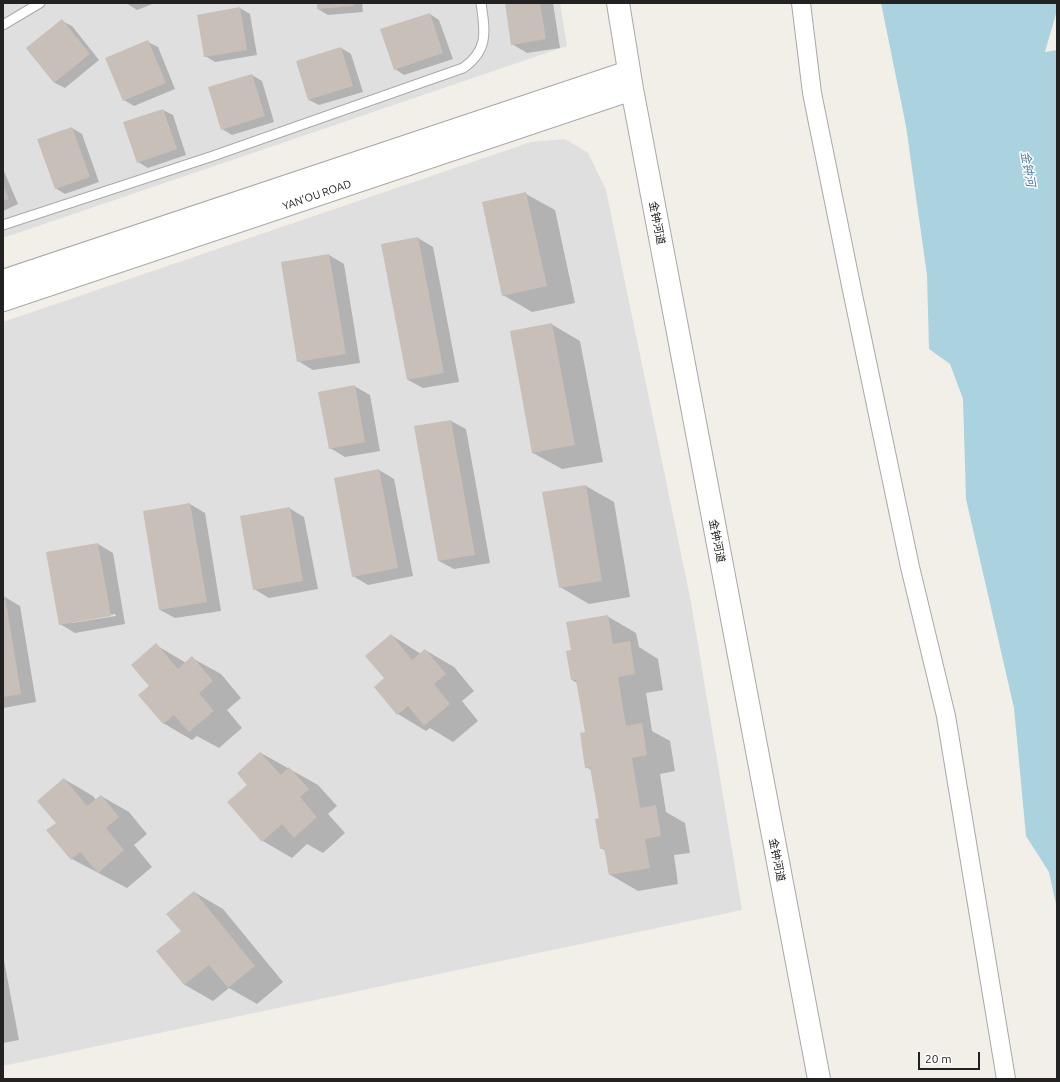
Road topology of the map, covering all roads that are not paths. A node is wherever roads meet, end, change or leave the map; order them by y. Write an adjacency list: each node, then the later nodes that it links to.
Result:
1 (40, 3): 5 (lane)
2 (480, 3): 7 (lane)
3 (618, 3): 6 (street, 金钟河道)
4 (801, 3): 11 (street)
5 (3, 25)
6 (630, 81): 8 (street, YAN'OU ROAD); 9 (street, YAN'OU ROAD); 10 (street, 金钟河道)
7 (3, 225)
8 (3, 281)
9 (3, 300)
10 (819, 1079)
11 (1006, 1079)

